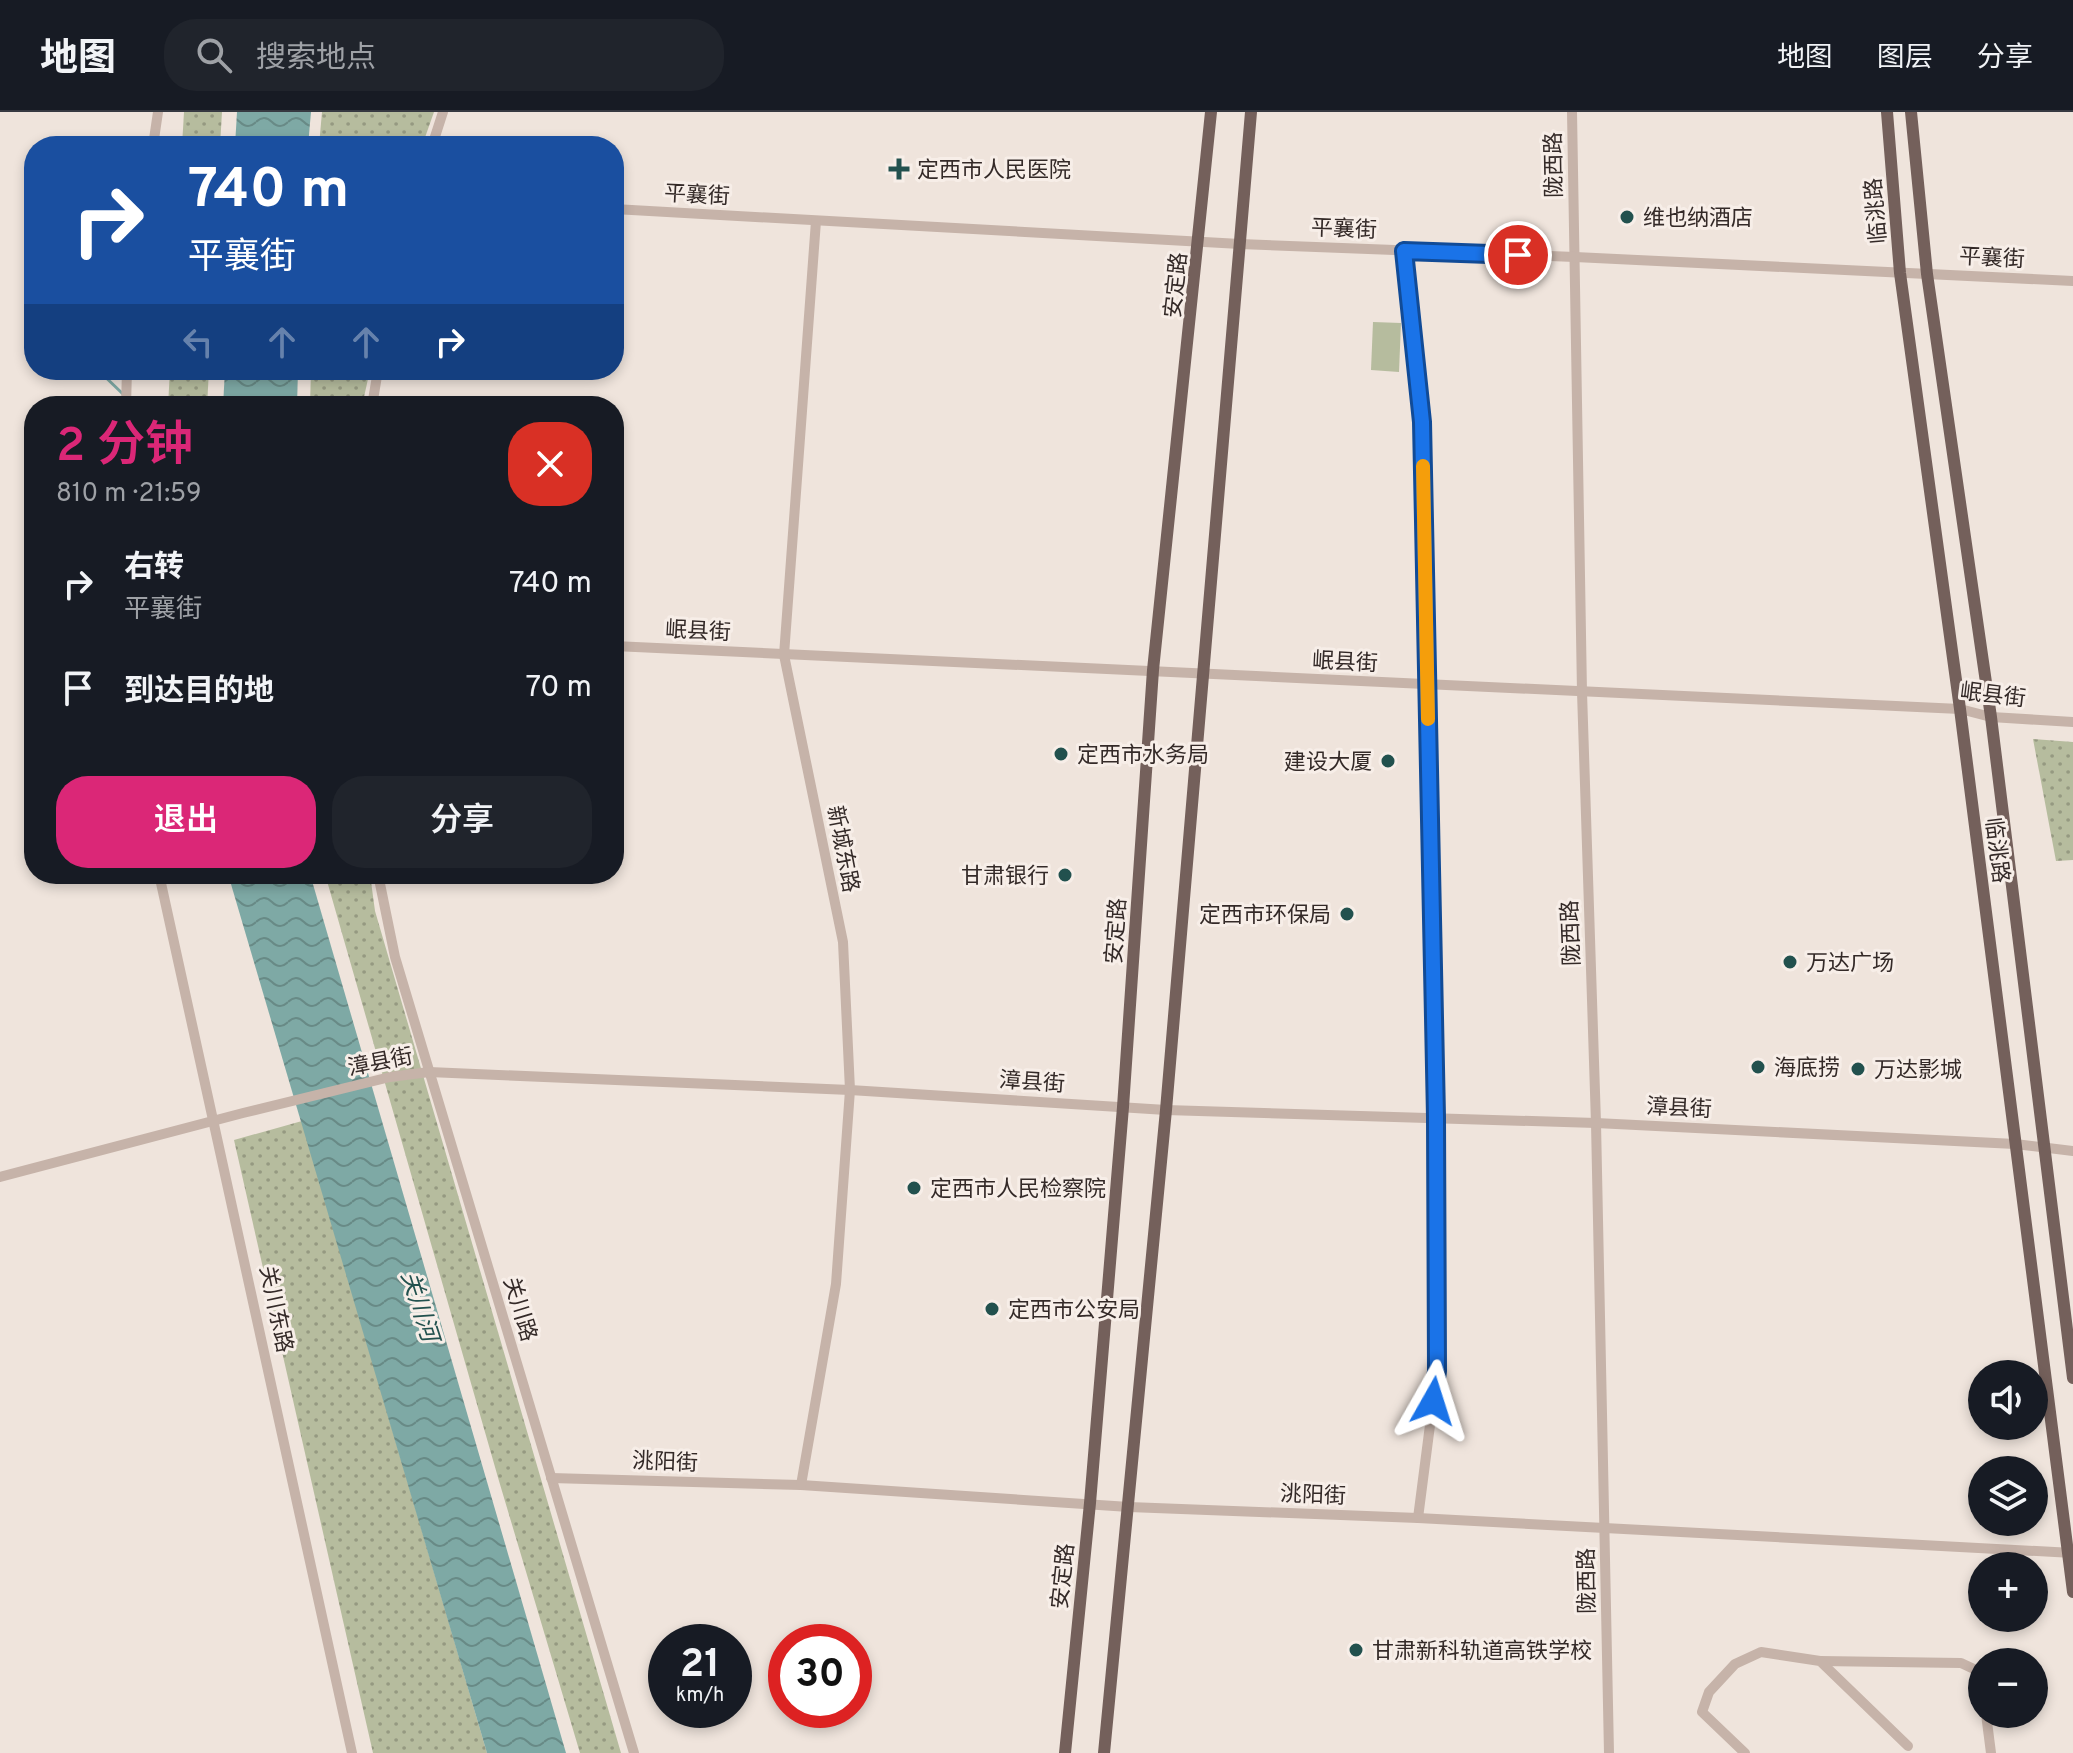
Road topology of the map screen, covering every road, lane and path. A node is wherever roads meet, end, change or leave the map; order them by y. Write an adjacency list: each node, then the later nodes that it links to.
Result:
1 (158, 112): 8 (street)
2 (443, 112): 9 (street)
3 (1211, 112): 12 (main road, 安定路)
4 (1251, 112): 13 (main road)
5 (1572, 112): 15 (street, 陇西路)
6 (1887, 112): 16 (main road, 临洮路)
7 (1911, 112): 17 (main road, 临洮路)
8 (154, 136)
9 (435, 136)
10 (624, 210): 11 (street, 平襄街)
11 (816, 221): 12 (street, 平襄街); 20 (street, 新城东路)
12 (1199, 240): 13 (street, 平襄街); 21 (main road, 安定路)
13 (1240, 244): 14 (street, 平襄街); 22 (main road)
14 (1404, 251): 15 (street, 平襄街); 23 (street)
15 (1575, 257): 16 (street, 平襄街); 24 (street, 陇西路)
16 (1900, 273): 17 (street, 平襄街); 25 (main road, 临洮路)
17 (1927, 274): 18 (street, 平襄街); 26 (main road, 临洮路)
18 (2073, 281)
19 (624, 647): 20 (street, 岷县街)
20 (784, 655): 21 (street, 岷县街); 31 (street, 新城东路)
21 (1153, 670): 22 (street, 岷县街); 32 (main road, 安定路)
22 (1204, 673): 23 (street, 岷县街); 33 (main road)
23 (1428, 686): 24 (street, 岷县街); 34 (street)
24 (1582, 692): 25 (street, 岷县街); 36 (street, 陇西路)
25 (1960, 709): 26 (street, 岷县街); 37 (main road, 临洮路)
26 (1991, 717): 27 (street, 岷县街); 38 (main road, 临洮路)
27 (2073, 722)
28 (161, 884): 35 (street, 关川东路)
29 (380, 884): 30 (street, 关川路)
30 (429, 1072): 31 (street, 漳县街); 35 (street, 漳县街); 42 (street, 关川路)
31 (850, 1090): 32 (street, 漳县街); 43 (street, 新城东路)
32 (1123, 1107): 33 (street, 漳县街); 44 (main road, 安定路)
33 (1166, 1110): 34 (street, 漳县街); 45 (main road)
34 (1436, 1117): 36 (street, 漳县街); 46 (street)
35 (216, 1122): 40 (street, 漳县街); 54 (street, 关川东路)
36 (1596, 1123): 37 (street, 漳县街); 47 (street, 陇西路)
37 (2015, 1144): 38 (street, 漳县街); 48 (main road, 临洮路)
38 (2044, 1149): 39 (street, 漳县街); 41 (main road, 临洮路)
39 (2073, 1151)
40 (0, 1177)
41 (2073, 1378)
42 (551, 1478): 43 (street, 洮阳街); 55 (street, 关川路)
43 (801, 1485): 44 (street, 洮阳街)
44 (1090, 1503): 45 (street, 洮阳街); 56 (main road, 安定路)
45 (1129, 1507): 46 (street, 洮阳街); 57 (main road)
46 (1418, 1518): 47 (street, 洮阳街)
47 (1605, 1528): 48 (street, 洮阳街); 58 (street, 陇西路)
48 (2070, 1553): 49 (main road, 临洮路)
49 (2073, 1592)
50 (1820, 1661): 51 (street); 53 (street); 59 (street)
51 (1968, 1666)
52 (1988, 1728): 60 (street)
53 (1908, 1746)
54 (352, 1753)
55 (634, 1753)
56 (1065, 1753)
57 (1104, 1753)
58 (1609, 1753)
59 (1745, 1753)
60 (1991, 1753)

